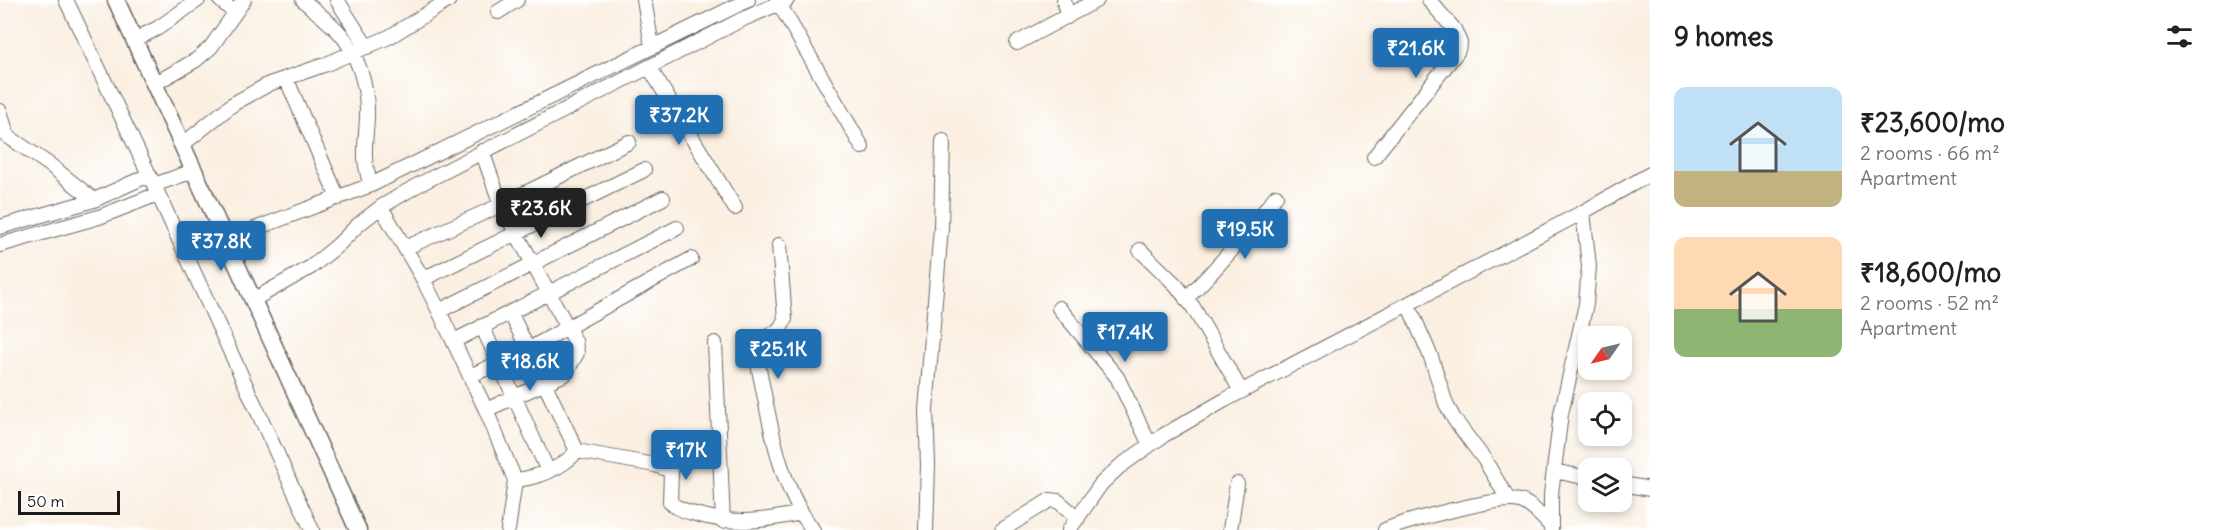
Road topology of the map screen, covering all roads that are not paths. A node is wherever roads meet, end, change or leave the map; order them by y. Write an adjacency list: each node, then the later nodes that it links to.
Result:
1 (66, 0): 37 (street)
2 (116, 0): 18 (street)
3 (198, 0): 18 (street)
4 (220, 0): 15 (street)
5 (303, 0): 22 (street)
6 (337, 0): 21 (street)
7 (449, 0): 21 (street)
8 (517, 0): 16 (street)
9 (644, 0): 20 (street)
10 (748, 0): 20 (street)
11 (1064, 0): 17 (street)
12 (1097, 0): 17 (street)
13 (1429, 0): 33 (street)
14 (781, 1): 23 (street); 31 (street)
15 (239, 5): 25 (street)
16 (498, 12)
17 (1067, 17): 19 (street)
18 (134, 40): 25 (street)
19 (1017, 43)
20 (652, 46): 38 (street)
21 (367, 47): 22 (street)
22 (354, 53): 24 (street); 38 (street)
23 (649, 68): 32 (street); 45 (street)
24 (286, 78): 30 (street); 40 (street)
25 (154, 84): 30 (street)
26 (0, 111): 27 (street)
27 (4, 133): 42 (street)
28 (942, 141): 95 (street)
29 (629, 142): 43 (street)
30 (182, 146): 35 (street)
31 (862, 147)
32 (482, 152): 43 (street); 44 (street)
33 (1374, 157)
34 (644, 170): 49 (street)
35 (193, 171): 37 (street); 50 (street)
36 (1650, 177): 46 (street)
37 (154, 185): 42 (street); 51 (street); 91 (street)
38 (371, 185): 40 (street)
39 (1276, 196): 59 (street)
40 (338, 198): 50 (street)
41 (663, 198): 56 (street)
42 (94, 200): 47 (street)
43 (501, 205): 49 (street); 53 (street)
44 (381, 207): 53 (street); 60 (street)
45 (735, 208)
46 (1583, 212): 61 (street); 79 (street)
47 (0, 227)
48 (677, 228): 58 (street)
49 (515, 234): 56 (street); 57 (street)
50 (225, 240): 60 (street)
51 (0, 245)
52 (779, 245): 86 (street)
53 (405, 248): 57 (street)
54 (1140, 250): 59 (street)
55 (691, 259): 66 (street)
56 (533, 264): 58 (street); 63 (street)
57 (423, 279): 63 (street)
58 (550, 293): 64 (street); 66 (street)
59 (1186, 299): 73 (street)
60 (253, 300): 92 (street)
61 (1408, 304): 73 (street); 85 (street)
62 (1059, 308): 76 (street)
63 (439, 311): 67 (street)
64 (510, 312): 65 (street); 69 (street)
65 (482, 326): 67 (street); 70 (street)
66 (567, 327): 69 (street); 72 (street)
67 (454, 341): 71 (street)
68 (716, 343): 88 (street)
69 (527, 350): 70 (street); 72 (street)
70 (499, 363): 71 (street); 74 (street)
71 (470, 376): 75 (street)
72 (544, 385): 74 (street); 77 (street)
73 (1241, 391): 76 (street)
74 (515, 397): 75 (street); 78 (street)
75 (486, 410): 81 (street)
76 (1150, 445): 87 (street)
77 (577, 451): 78 (street); 89 (street)
78 (548, 471): 81 (street)
79 (1554, 471): 80 (street); 90 (street)
80 (1578, 476)
81 (515, 480): 93 (street)
82 (1237, 484): 98 (street)
83 (1632, 486): 84 (street)
84 (1650, 489)
85 (1508, 499): 90 (street); 99 (street)
86 (801, 513): 88 (street); 94 (street)
87 (1078, 518): 96 (street); 97 (street)
88 (723, 521): 89 (street)
89 (704, 523)
90 (1550, 527)
91 (312, 530)
92 (358, 530)
93 (508, 530)
94 (813, 530)
95 (926, 530)
96 (1002, 530)
97 (1069, 530)
98 (1230, 530)
99 (1385, 530)

